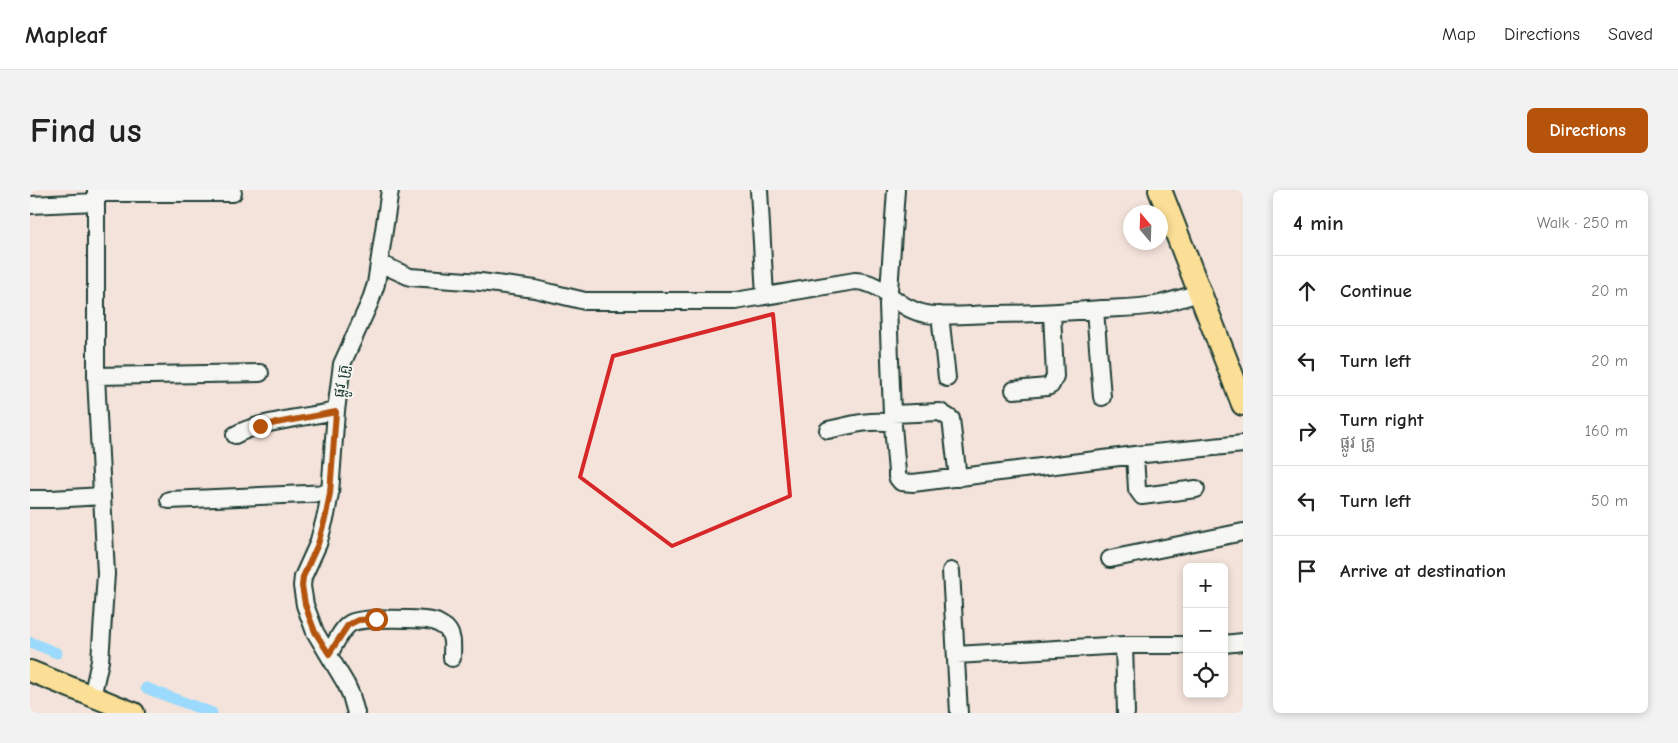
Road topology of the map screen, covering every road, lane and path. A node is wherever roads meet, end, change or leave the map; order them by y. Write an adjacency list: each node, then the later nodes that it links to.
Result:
1 (390, 190): 8 (street, ផ្លូវ គ្រូ)
2 (759, 190): 11 (street)
3 (896, 190): 10 (street)
4 (1160, 190): 9 (highway)
5 (233, 194): 6 (street)
6 (96, 195): 7 (street); 16 (street)
7 (30, 205)
8 (379, 263): 11 (street); 21 (street, ផ្លូវ គ្រូ)
9 (1200, 293): 12 (street); 20 (highway)
10 (888, 295): 11 (street); 14 (street); 22 (street)
11 (765, 296)
12 (1095, 310): 13 (street); 19 (street)
13 (1052, 313): 14 (street); 18 (street)
14 (940, 315): 17 (street)
15 (260, 373): 16 (street)
16 (96, 376): 30 (street)
17 (947, 378)
18 (1014, 390)
19 (1102, 397)
20 (1243, 404)
21 (336, 412): 24 (street); 29 (street, ផ្លូវ គ្រូ)
22 (892, 418): 23 (street); 27 (street); 27 (street)
23 (828, 430)
24 (236, 435)
25 (1243, 444): 26 (street)
26 (1135, 455): 27 (street); 28 (street)
27 (958, 478)
28 (1196, 490)
29 (330, 493): 32 (street); 40 (street, ផ្លូវ គ្រូ)
30 (102, 496): 31 (street); 44 (street)
31 (30, 499)
32 (169, 500)
33 (1243, 532): 34 (street)
34 (1110, 559)
35 (951, 571): 41 (street)
36 (1243, 642): 37 (street)
37 (1228, 644)
38 (1183, 645): 39 (street)
39 (1124, 646): 41 (street); 48 (street)
40 (329, 654): 42 (street); 46 (street, ផ្លូវ គ្រូ)
41 (956, 655): 47 (street)
42 (452, 658)
43 (30, 671): 44 (main road)
44 (101, 704): 45 (main road)
45 (134, 713)
46 (356, 713)
47 (959, 713)
48 (1126, 713)

